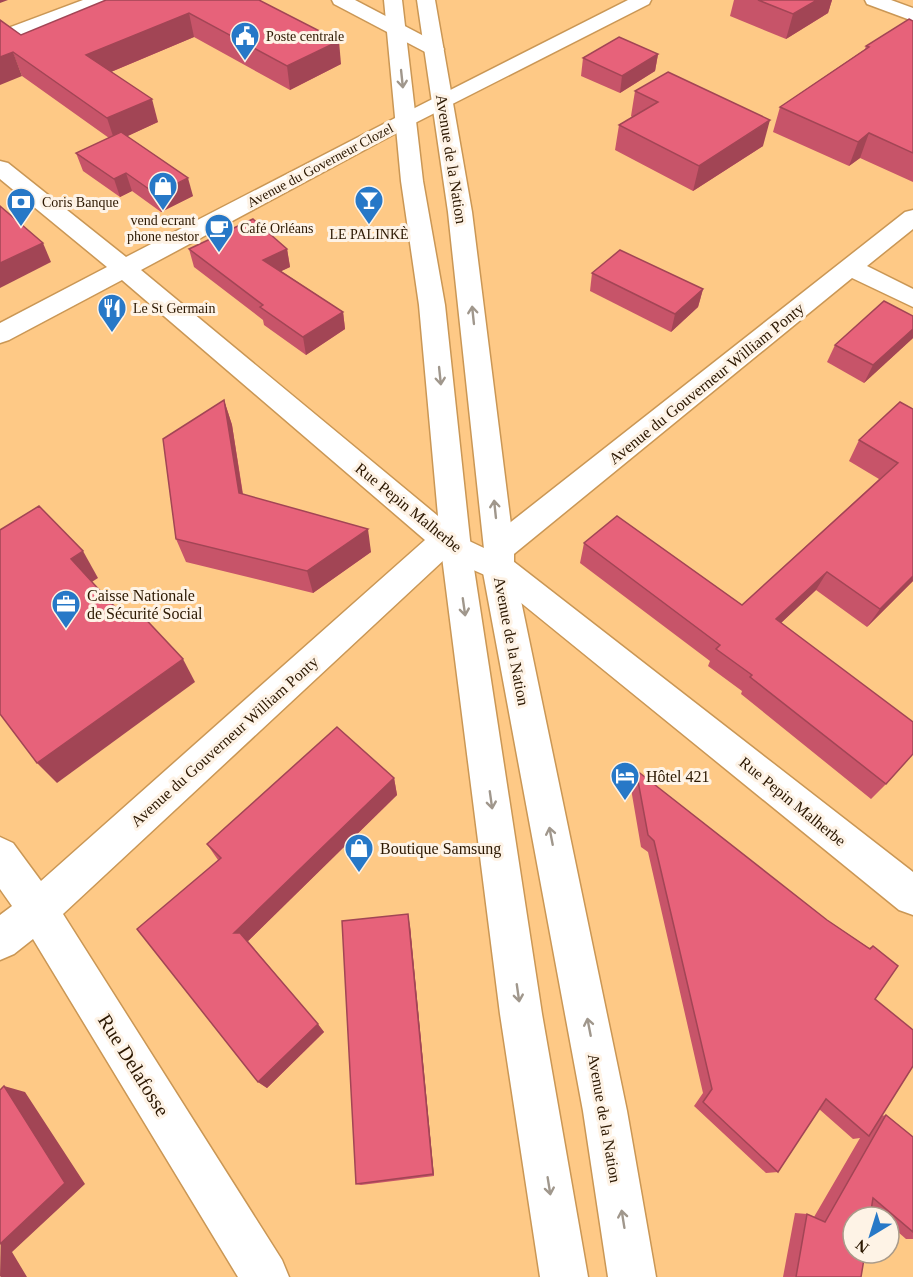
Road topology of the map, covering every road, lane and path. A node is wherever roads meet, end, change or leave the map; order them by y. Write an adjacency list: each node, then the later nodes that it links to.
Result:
1 (100, 0): 9 (street)
2 (341, 0): 8 (street)
3 (393, 0): 8 (street)
4 (426, 0): 10 (street, Avenue de la Nation)
5 (642, 0): 11 (street, Avenue du Governeur Clozel)
6 (874, 0): 7 (street)
7 (913, 15)
8 (396, 29): 10 (street); 12 (street, one-way to 12)
9 (0, 38)
10 (434, 49): 11 (street, Avenue de la Nation)
11 (442, 101): 12 (street, Avenue du Governeur Clozel); 20 (street, Avenue de la Nation, one-way to 11)
12 (406, 120): 16 (street, Avenue du Governeur Clozel); 19 (street, one-way to 19)
13 (0, 168): 16 (street, Rue Pepin Malherbe)
14 (913, 217): 15 (street, Avenue du Gouverneur William Ponty)
15 (850, 267): 17 (street); 20 (street, Avenue du Gouverneur William Ponty)
16 (125, 269): 18 (street, Avenue du Governeur Clozel); 19 (street, Rue Pepin Malherbe)
17 (913, 299)
18 (0, 334)
19 (451, 544): 20 (street, Rue Pepin Malherbe); 23 (street, Avenue du Gouverneur William Ponty); 26 (street, one-way to 26)
20 (499, 558): 22 (street, Rue Pepin Malherbe); 27 (street, Avenue de la Nation, one-way to 20)
21 (0, 856): 23 (street, Rue Delafosse)
22 (913, 896)
23 (38, 910): 24 (street, Avenue du Gouverneur William Ponty); 25 (street, Rue Delafosse)
24 (0, 940)
25 (265, 1277)
26 (564, 1277)
27 (632, 1277)

